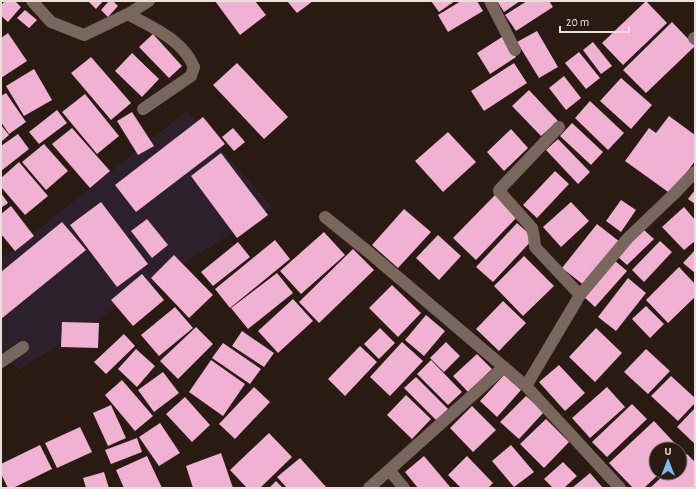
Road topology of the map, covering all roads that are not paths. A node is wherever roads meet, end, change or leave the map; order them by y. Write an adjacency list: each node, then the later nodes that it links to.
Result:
1 (32, 1): 4 (street)
2 (149, 1): 4 (street)
3 (490, 1): 5 (street)
4 (128, 14): 6 (street)
5 (515, 50)
6 (143, 109)
7 (560, 127): 10 (street)
8 (695, 172): 10 (street)
9 (325, 217): 13 (street)
10 (580, 294): 14 (street)
11 (23, 347): 12 (street)
12 (1, 362)
13 (504, 367): 14 (street); 15 (street)
14 (526, 386): 18 (street)
15 (388, 470): 16 (street); 17 (street)
16 (369, 488)
17 (404, 488)
18 (620, 488)

